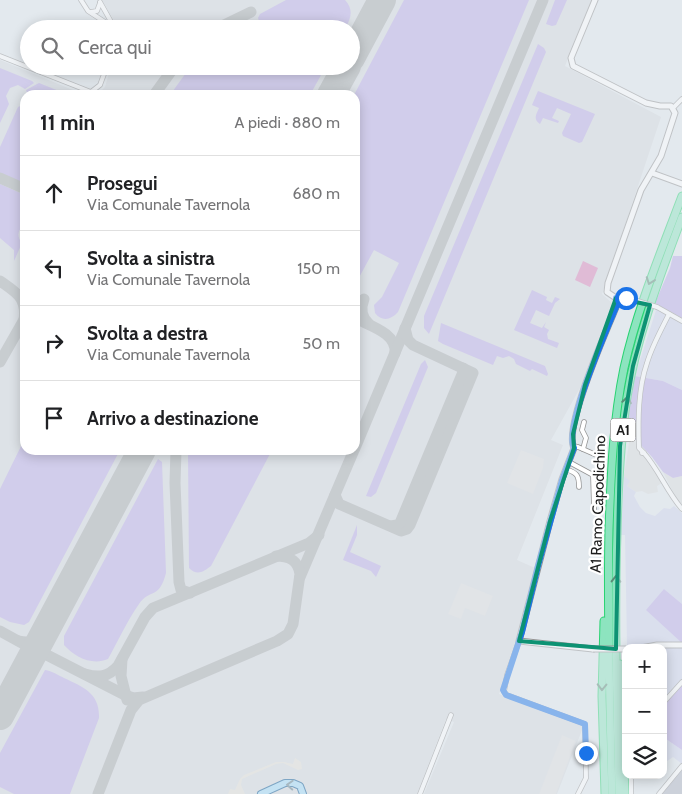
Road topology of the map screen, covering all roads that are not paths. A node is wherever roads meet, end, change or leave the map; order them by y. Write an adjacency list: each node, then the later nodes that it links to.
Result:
1 (81, 0): 4 (street)
2 (595, 0): 15 (street)
3 (100, 1): 5 (street); 7 (street)
4 (84, 2): 5 (street)
5 (91, 12): 6 (street)
6 (102, 20)
7 (110, 20)
8 (0, 56): 9 (street)
9 (20, 64)
10 (48, 75): 12 (street)
11 (104, 75): 13 (street)
12 (86, 90)
13 (94, 90)
14 (682, 99): 15 (street)
15 (673, 108): 16 (street)
16 (652, 173): 17 (street); 22 (street)
17 (682, 184)
18 (682, 189): 21 (highway)
19 (682, 196): 21 (highway, A1 Ramo Capodichino / A1)
20 (682, 217): 35 (highway, A1 Ramo Capodichino / A1, one-way to 20)
21 (667, 235): 34 (highway, A1 Ramo Capodichino / A1, one-way to 34)
22 (616, 298): 23 (street, bridge); 26 (street)
23 (669, 314): 24 (street); 33 (street)
24 (682, 321)
25 (584, 422): 27 (street)
26 (573, 446): 27 (street); 29 (street)
27 (583, 449): 28 (street)
28 (601, 457)
29 (569, 462): 30 (street); 32 (street)
30 (566, 469): 31 (street); 36 (street)
31 (579, 487)
32 (594, 509)
33 (682, 509)
34 (608, 603): 49 (highway, one-way to 49); 50 (highway, A1 Ramo Capodichino / A1)
35 (615, 628): 51 (highway, A1 Ramo Capodichino / A1); 52 (highway)
36 (520, 641): 39 (street, bridge); 48 (street)
37 (667, 645): 38 (street)
38 (682, 645)
39 (622, 649)
40 (682, 682): 41 (street)
41 (667, 699)
42 (451, 715): 47 (street)
43 (682, 766): 54 (street)
44 (631, 779): 53 (street)
45 (261, 794): 46 (main road, one-way to 45)
46 (303, 794)
47 (420, 794)
48 (578, 794)
49 (605, 794)
50 (612, 794)
51 (618, 794)
52 (625, 794)
53 (631, 794)
54 (659, 794)

